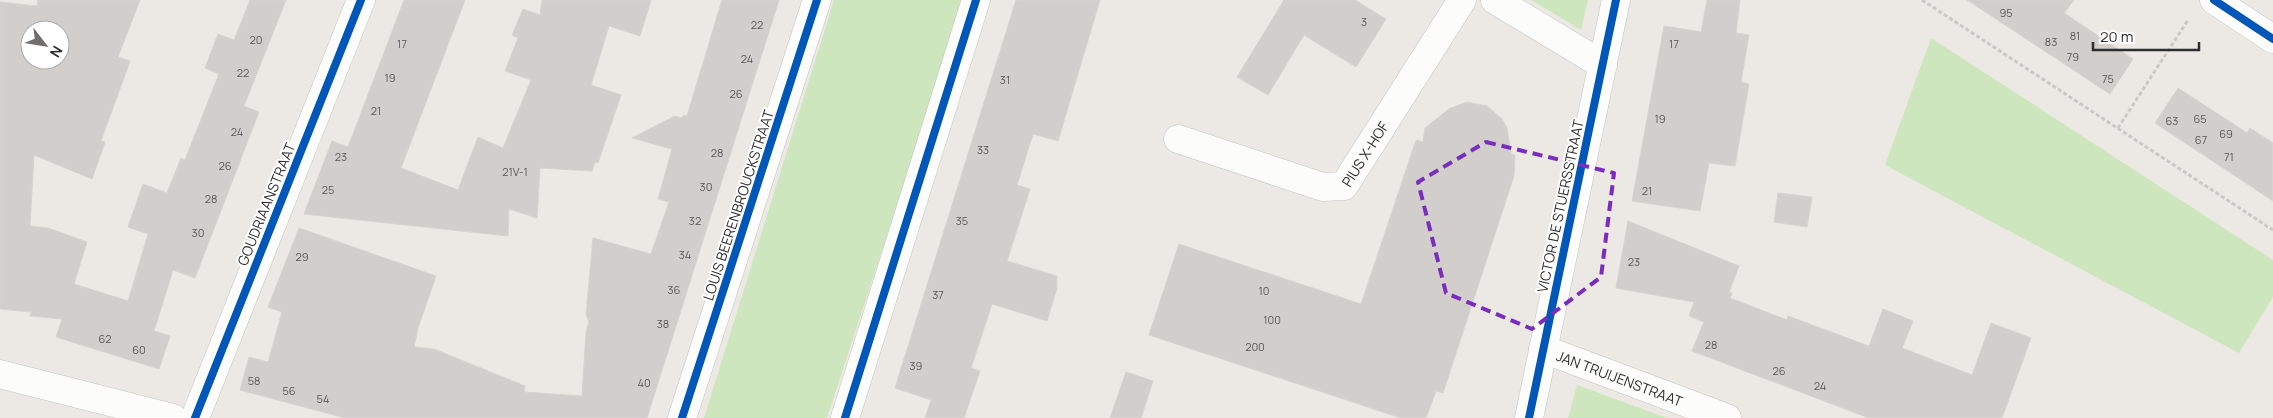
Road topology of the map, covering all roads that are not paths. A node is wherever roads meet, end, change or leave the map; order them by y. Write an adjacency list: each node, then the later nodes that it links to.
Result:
1 (361, 0): 14 (street, GOUDRIAANSTRAAT)
2 (817, 0): 15 (street, LOUIS BEERENBROUCKSTRAAT)
3 (976, 0): 16 (street)
4 (1462, 0): 10 (street, PIUS X-HOF)
5 (1495, 0): 9 (street)
6 (1616, 0): 9 (street, VICTOR DE STUERSSTRAAT)
7 (2214, 0): 8 (street)
8 (2273, 39)
9 (1603, 65): 11 (street, VICTOR DE STUERSSTRAAT)
10 (1178, 139)
11 (1543, 349): 17 (street, VICTOR DE STUERSSTRAAT); 18 (street, JAN TRUIJENSTRAAT)
12 (0, 374): 13 (street)
13 (173, 418)
14 (194, 418)
15 (682, 418)
16 (845, 418)
17 (1529, 418)
18 (1727, 418)

